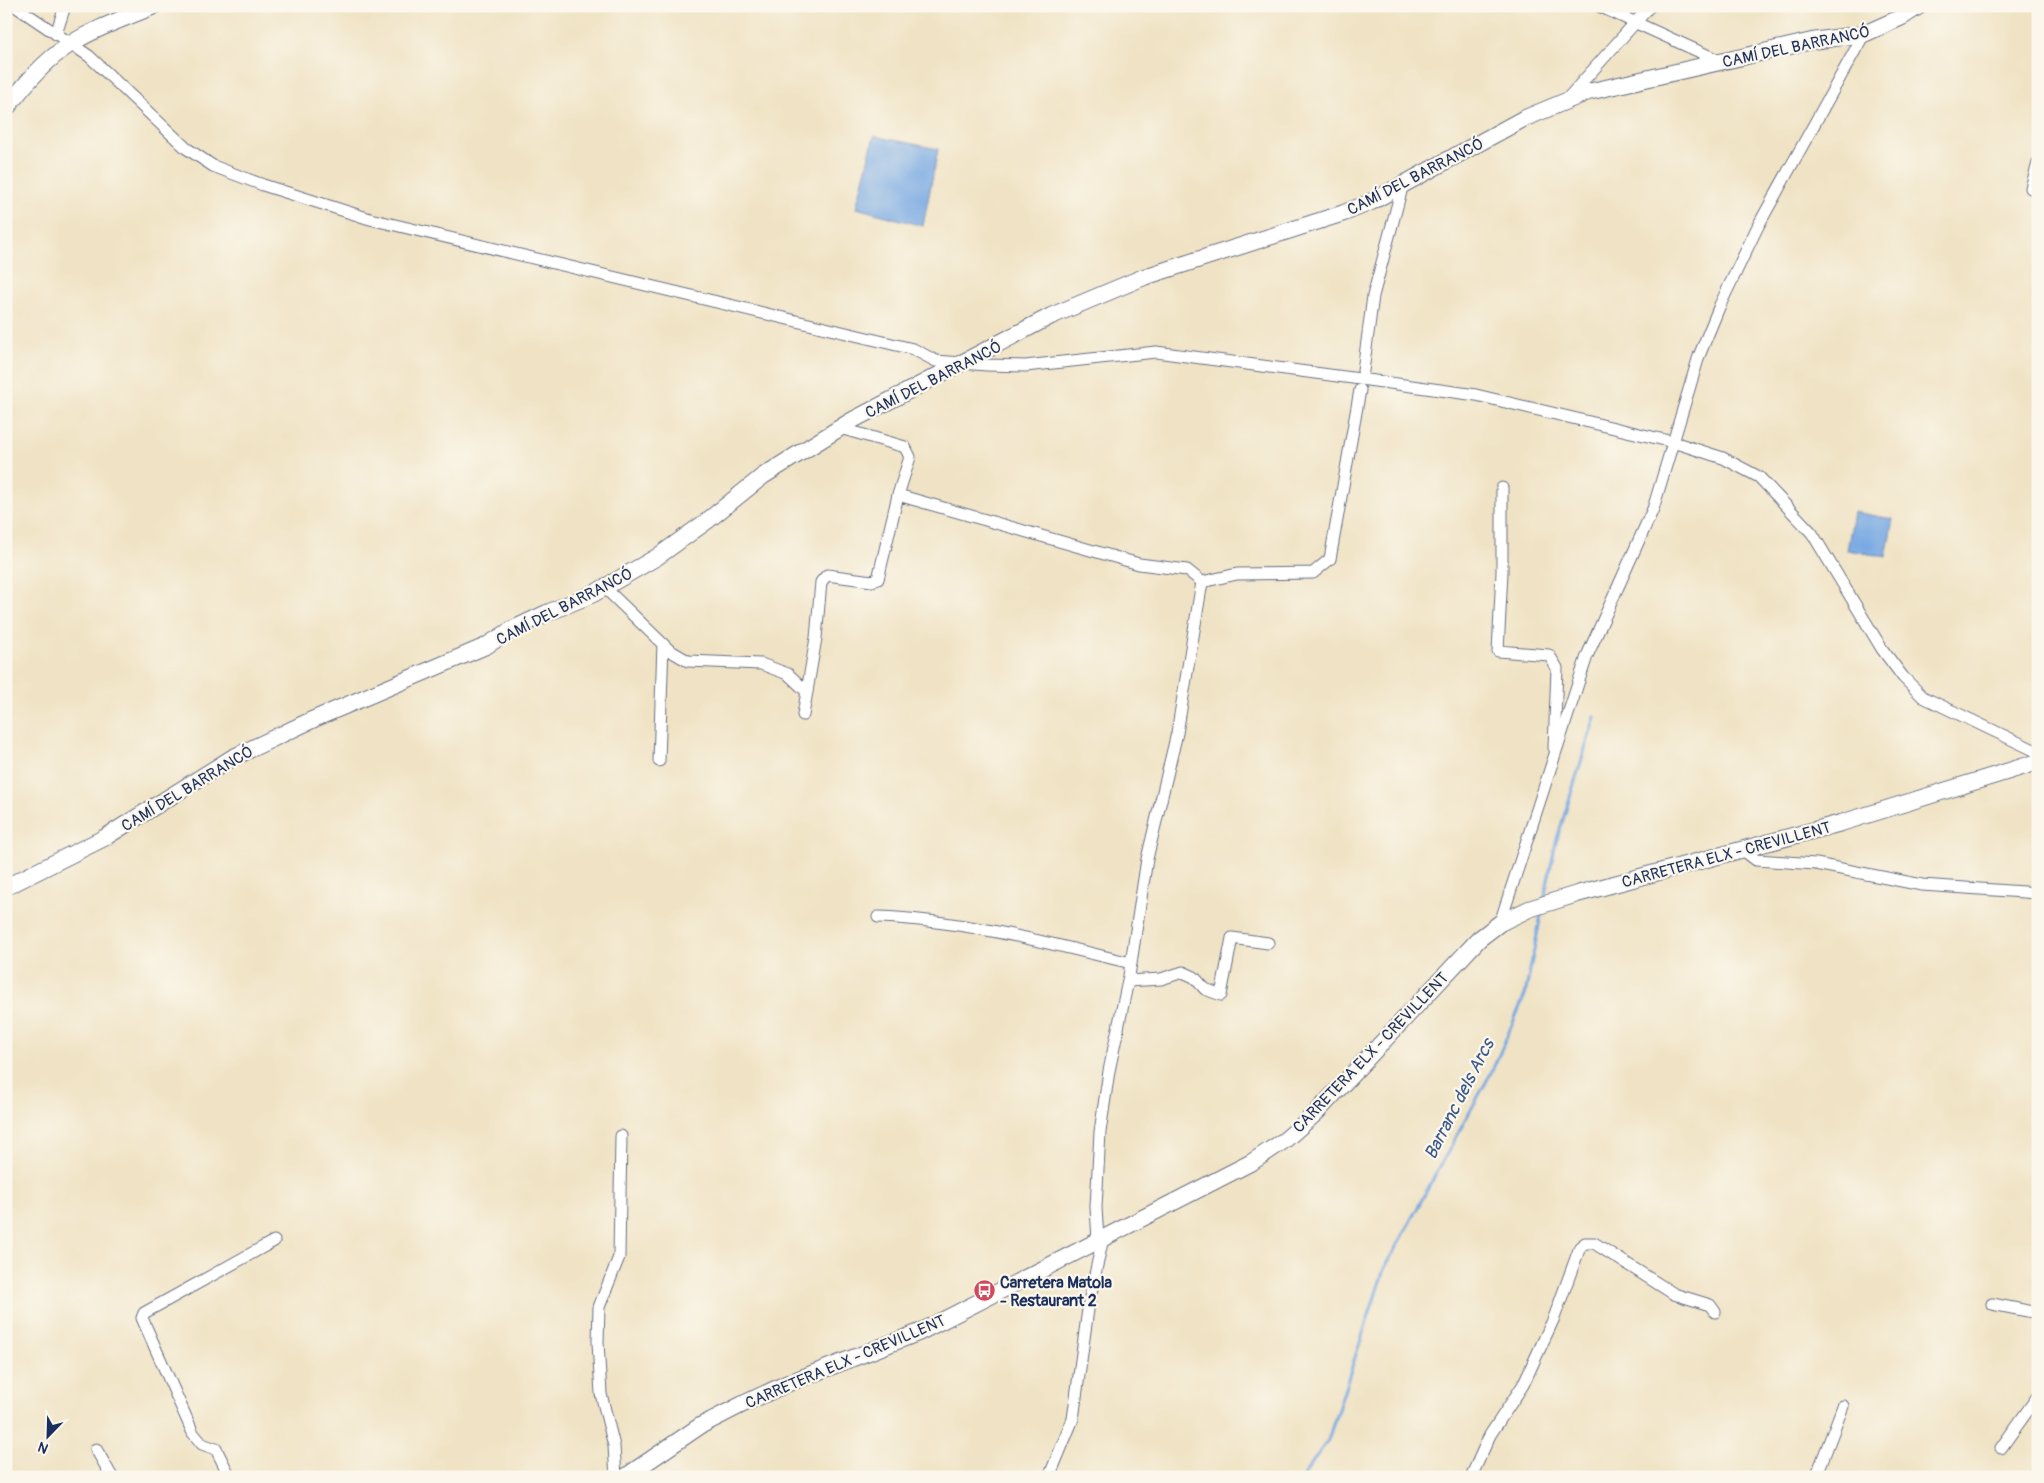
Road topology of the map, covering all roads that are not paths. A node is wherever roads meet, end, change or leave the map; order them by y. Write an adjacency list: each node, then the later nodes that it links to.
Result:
1 (15, 6): 8 (street)
2 (65, 6): 8 (street)
3 (154, 6): 10 (street)
4 (1599, 6): 7 (street)
5 (1650, 6): 7 (street)
6 (1919, 6): 9 (street, CAMÍ DEL BARRANCÓ)
7 (1636, 23): 11 (street); 12 (street)
8 (56, 34): 10 (street)
9 (1864, 34): 11 (street, CAMÍ DEL BARRANCÓ); 21 (street)
10 (72, 43): 13 (street); 17 (street)
11 (1722, 62): 12 (street, CAMÍ DEL BARRANCÓ)
12 (1567, 100): 15 (street, CAMÍ DEL BARRANCÓ)
13 (6, 108)
14 (2038, 163): 16 (street)
15 (1403, 184): 17 (street, CAMÍ DEL BARRANCÓ); 18 (street)
16 (2031, 188)
17 (964, 364): 20 (street, CAMÍ DEL BARRANCÓ); 21 (street)
18 (1363, 371)
19 (1360, 390): 24 (street)
20 (840, 428): 23 (street); 25 (street, CAMÍ DEL BARRANCÓ)
21 (1673, 442): 29 (street); 31 (street)
22 (1502, 488): 31 (street)
23 (898, 495): 24 (street); 27 (street)
24 (1202, 582): 39 (street)
25 (605, 588): 26 (street); 34 (street, CAMÍ DEL BARRANCÓ)
26 (663, 644): 27 (street); 30 (street)
27 (807, 692): 28 (street)
28 (803, 715)
29 (2038, 752)
30 (659, 761)
31 (1553, 762): 37 (street)
32 (2038, 762): 33 (street, CARRETERA ELX - CREVILLENT)
33 (1743, 850): 35 (street); 37 (street, CARRETERA ELX - CREVILLENT)
34 (6, 887)
35 (2038, 893)
36 (878, 917): 39 (street)
37 (1500, 923): 42 (street, CARRETERA ELX - CREVILLENT)
38 (1268, 943): 40 (street)
39 (1131, 963): 40 (street)
40 (1128, 981): 42 (street)
41 (621, 1136): 53 (street)
42 (1100, 1239): 54 (street, CARRETERA ELX - CREVILLENT); 55 (street)
43 (274, 1241): 52 (street)
44 (1992, 1304): 46 (street)
45 (1715, 1312): 56 (street)
46 (2038, 1313)
47 (2038, 1396): 49 (street)
48 (1843, 1406): 57 (street)
49 (2001, 1448)
50 (96, 1449): 51 (street)
51 (112, 1477)
52 (230, 1477)
53 (616, 1477)
54 (625, 1477)
55 (1049, 1477)
56 (1471, 1477)
57 (1816, 1477)

